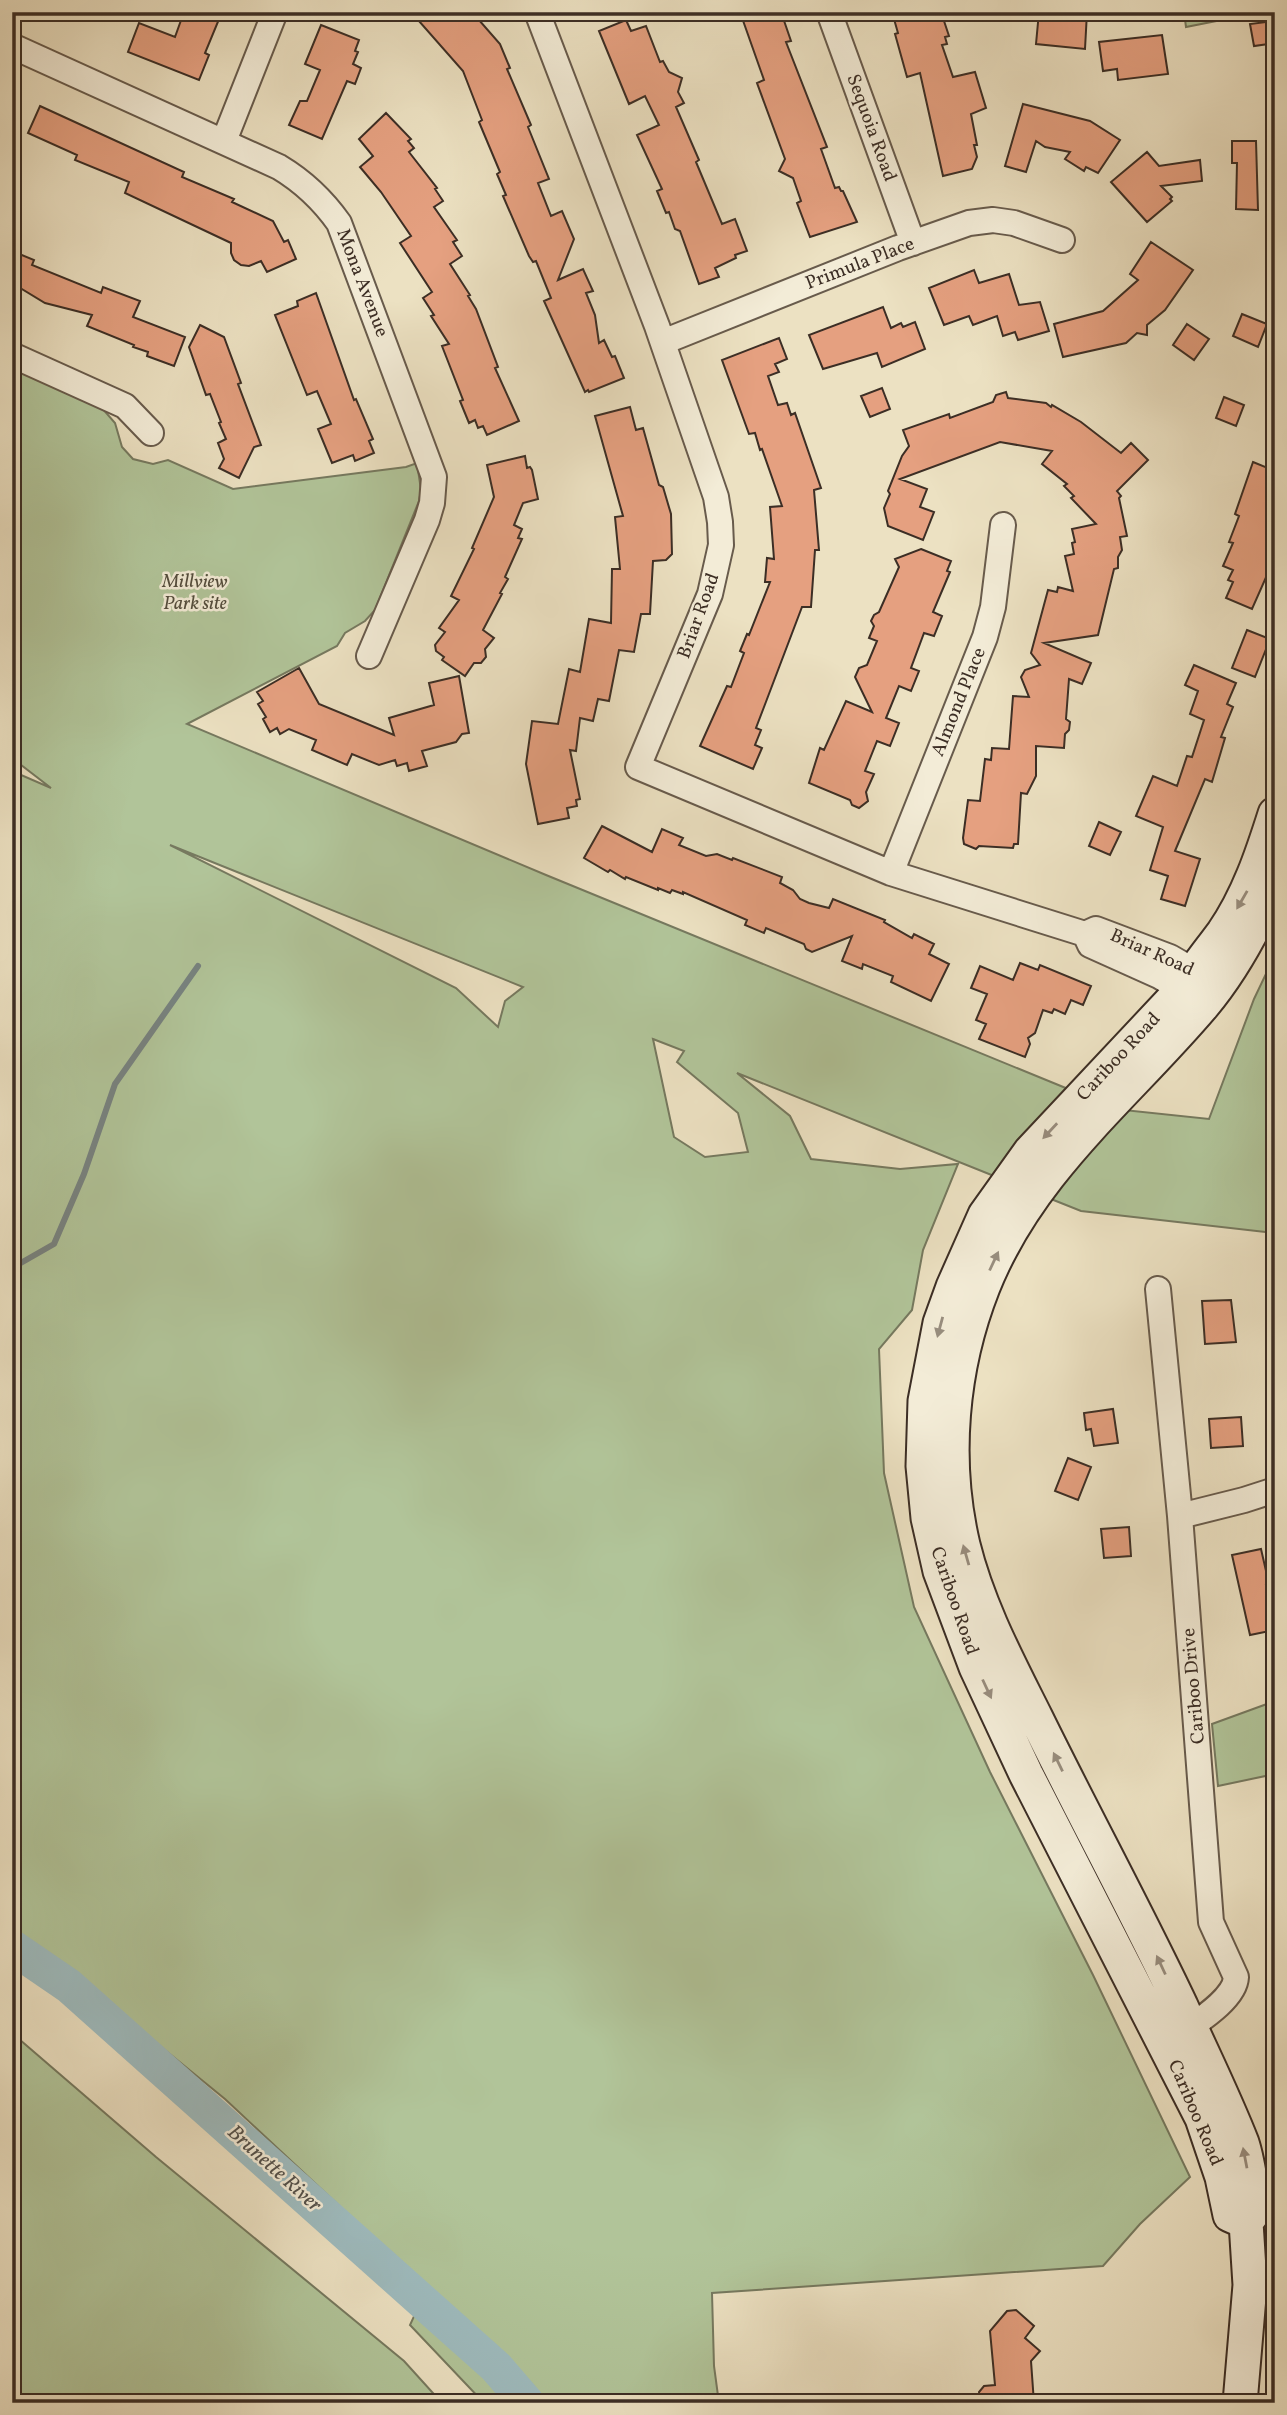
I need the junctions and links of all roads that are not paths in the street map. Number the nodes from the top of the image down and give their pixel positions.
1 (275, 12) edge
2 (537, 12) edge
3 (829, 12) edge
4 (12, 46) edge
5 (224, 141) junction
6 (1062, 240) dead end
7 (913, 243) junction
8 (663, 342) junction
9 (12, 355) edge
10 (151, 433) dead end
11 (1003, 525) dead end
12 (369, 656) dead end
13 (1275, 814) edge
14 (891, 873) junction
15 (1275, 882) edge
16 (1200, 987) junction
17 (1158, 1289) dead end
18 (1275, 1490) edge
19 (1180, 1516) junction
20 (1178, 2036) junction
21 (1240, 2403) edge

1 - 5 street
2 - 8 street, Briar Road
3 - 7 street, Sequoia Road
4 - 5 street, Mona Avenue
5 - 12 street, Mona Avenue
6 - 7 street, Primula Place
7 - 8 street, Primula Place
8 - 14 street, Briar Road
9 - 10 street
11 - 14 street, Almond Place
13 -> 16 street, Cariboo Road
14 - 16 street, Briar Road
15 - 16 street, Cariboo Road
16 - 20 street, Cariboo Road
17 - 19 street, Cariboo Drive
18 - 19 street
19 - 20 street, Cariboo Drive
20 - 21 street, Cariboo Road

